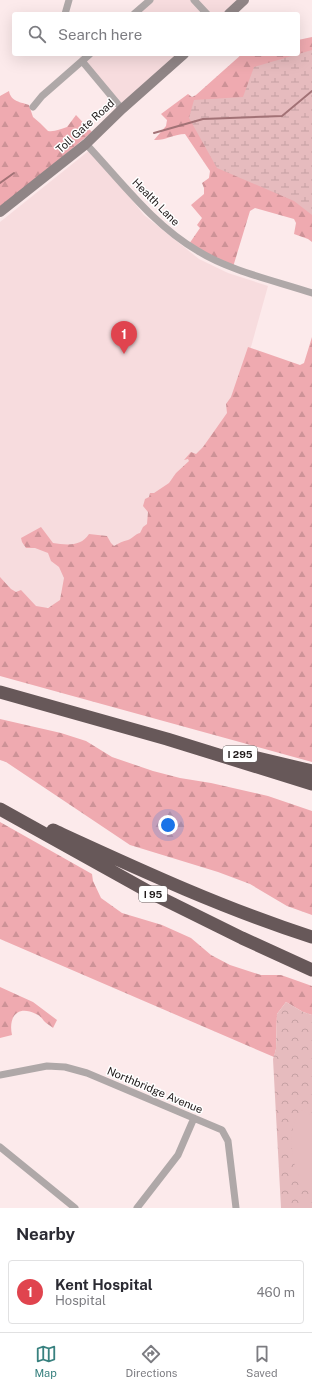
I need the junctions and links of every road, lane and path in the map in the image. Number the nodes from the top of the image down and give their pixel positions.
1 (69, 0) edge
2 (150, 0) edge
3 (194, 0) edge
4 (244, 0) edge
5 (66, 12) edge
6 (136, 12) edge
7 (205, 12) edge
8 (231, 12) edge
9 (88, 56) edge
10 (182, 56) edge
11 (82, 61) junction
12 (33, 107) dead end
13 (122, 109) junction
14 (86, 144) junction
15 (0, 212) edge
16 (312, 293) edge
17 (0, 692) edge
18 (167, 739) junction
19 (312, 771) edge
20 (312, 784) edge
21 (0, 807) edge
22 (312, 937) edge
23 (312, 970) edge
24 (0, 1074) edge
25 (194, 1118) junction
26 (0, 1147) edge
27 (75, 1208) edge
28 (137, 1208) edge
29 (236, 1208) edge

1 - 5 street
2 - 6 street
3 - 7 street
4 - 8 main road
9 - 11 street
10 - 13 main road, Toll Gate Road
11 - 12 street
11 - 13 street
13 - 14 main road, Toll Gate Road
14 - 15 main road, Toll Gate Road
14 - 16 street, Health Lane
17 - 18 highway
18 - 19 highway, I 295
18 - 20 highway
21 - 22 highway
21 - 23 highway, I 95
24 - 25 street, Northbridge Avenue
25 - 28 street
25 - 29 street, Northbridge Avenue
26 - 27 street

